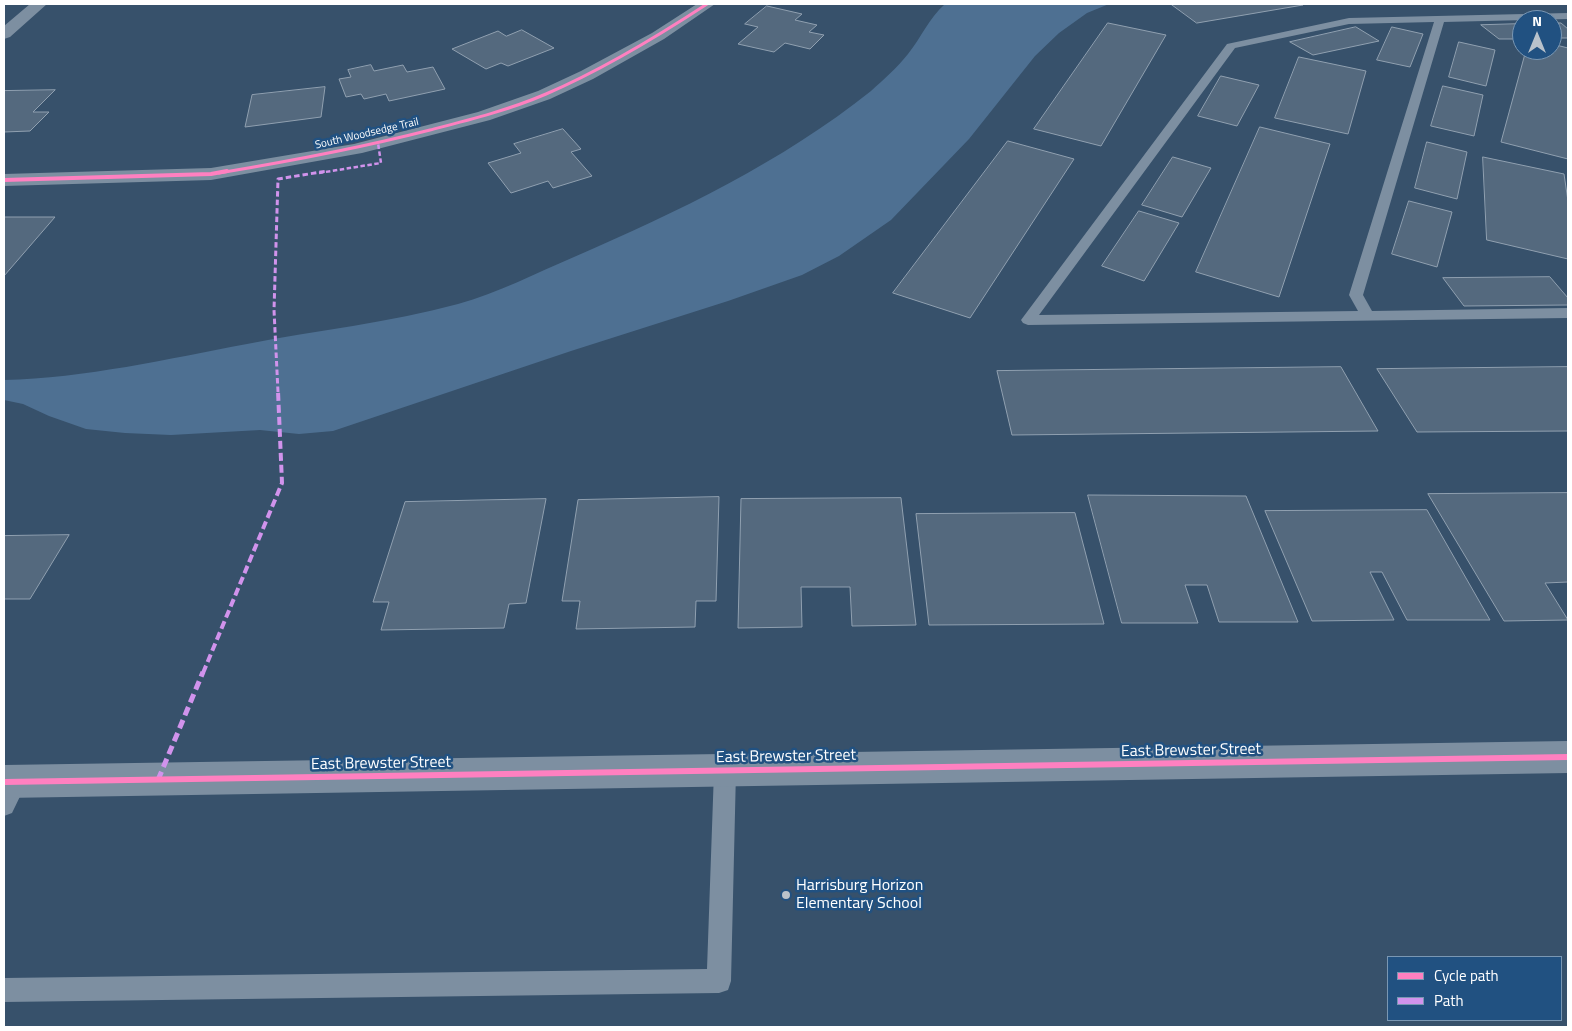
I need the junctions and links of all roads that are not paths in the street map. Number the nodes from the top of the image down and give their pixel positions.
1 (39, 4) edge
2 (707, 4) edge
3 (1568, 16) edge
4 (1440, 19) junction
5 (4, 34) edge
6 (4, 180) edge
7 (1568, 314) edge
8 (1368, 316) junction
9 (1568, 757) edge
10 (725, 771) junction
11 (8, 790) edge
12 (4, 990) edge

1 - 5 street
2 - 6 street, South Woodsedge Trail
3 - 4 lane
4 - 8 lane
4 - 8 lane
7 - 8 lane
9 - 10 street, East Brewster Street
10 - 11 street, East Brewster Street
10 - 12 lane

